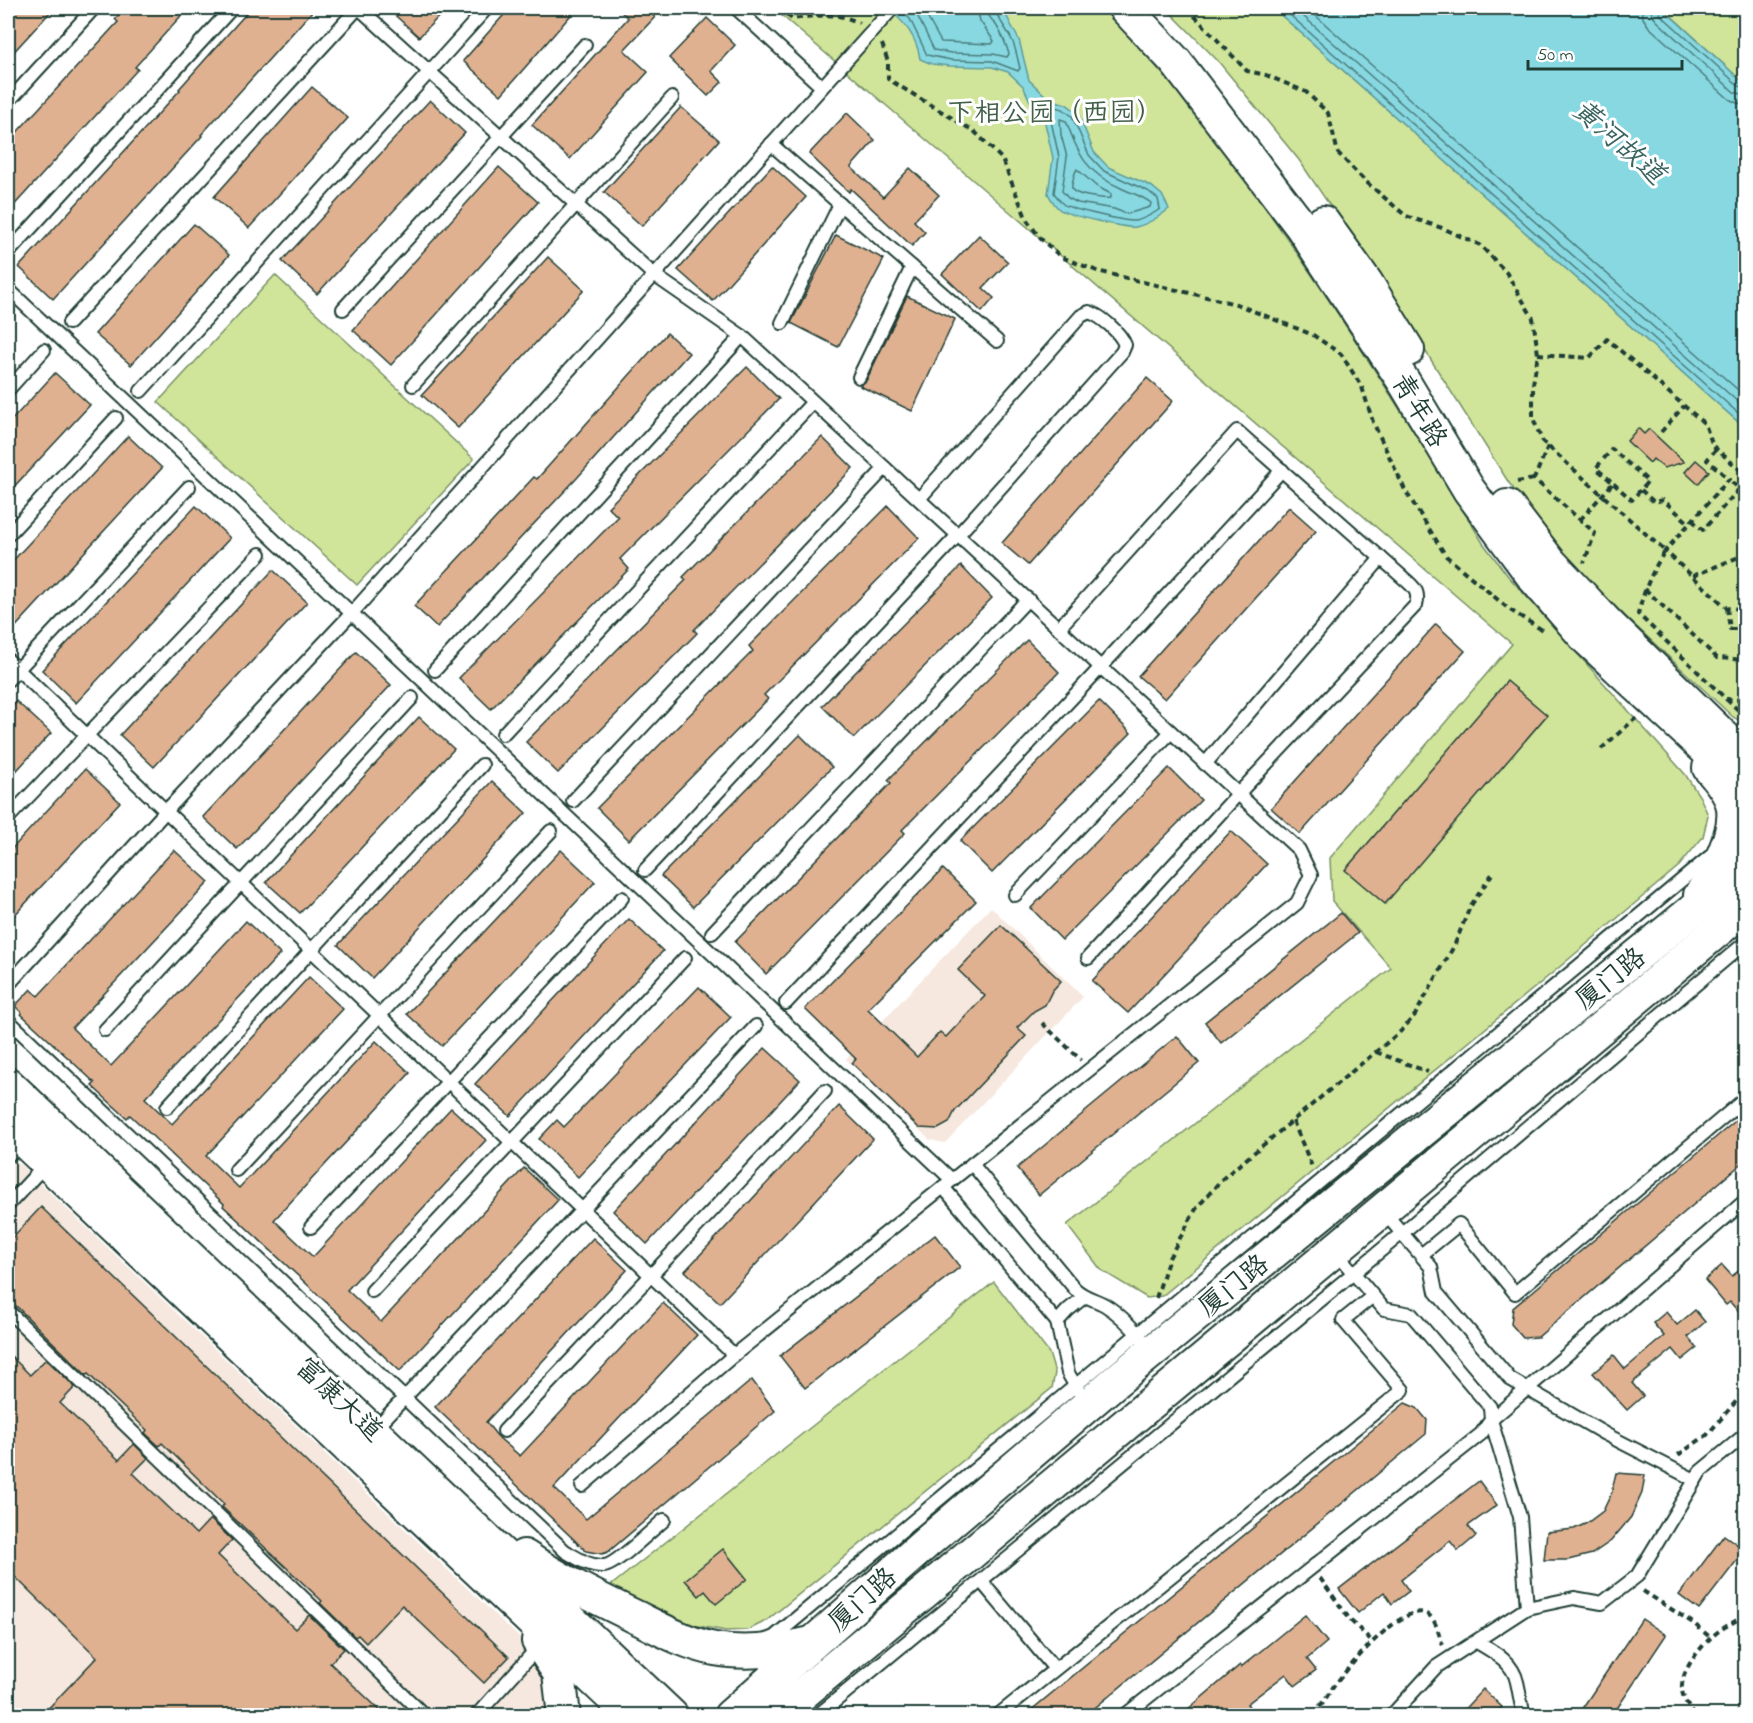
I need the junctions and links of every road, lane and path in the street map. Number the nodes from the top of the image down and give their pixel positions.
1 (94, 8) edge
2 (232, 8) edge
3 (359, 8) edge
4 (488, 8) edge
5 (736, 8) edge
6 (779, 8) edge
7 (893, 8) edge
8 (1125, 8) edge
9 (1148, 8) edge
10 (1187, 8) edge
11 (872, 32) junction
12 (585, 45) dead end
13 (430, 72) junction
14 (822, 87) junction
15 (672, 98) dead end
16 (8, 102) edge
17 (501, 136) junction
18 (771, 144) junction
19 (576, 204) junction
20 (840, 204) junction
21 (8, 253) edge
22 (912, 267) junction
23 (654, 275) junction
24 (8, 288) edge
25 (343, 309) dead end
26 (69, 323) dead end
27 (782, 323) dead end
28 (742, 336) junction
29 (997, 341) dead end
30 (44, 350) dead end
31 (1538, 354) junction
32 (859, 377) dead end
33 (413, 385) dead end
34 (8, 390) edge
35 (141, 391) dead end
36 (813, 402) junction
37 (1684, 406) junction
38 (116, 418) dead end
39 (1661, 432) dead end
40 (1548, 446) junction
41 (1716, 449) junction
42 (885, 468) junction
43 (1282, 470) junction
44 (1746, 475) edge
45 (1729, 479) junction
46 (1613, 483) junction
47 (189, 487) dead end
48 (1641, 490) junction
49 (1602, 495) junction
50 (919, 499) junction
51 (1580, 520) junction
52 (1690, 521) junction
53 (8, 534) edge
54 (958, 535) junction
55 (1665, 551) junction
56 (260, 554) dead end
57 (1746, 554) edge
58 (1381, 558) junction
59 (1693, 576) junction
60 (1575, 589) junction
61 (1644, 589) junction
62 (1028, 599) junction
63 (1727, 608) junction
64 (1746, 609) edge
65 (352, 613) junction
66 (1059, 628) junction
67 (1746, 629) edge
68 (1550, 635) dead end
69 (8, 660) edge
70 (1746, 660) edge
71 (1633, 666) junction
72 (1101, 667) junction
73 (18, 669) junction
74 (435, 670) dead end
75 (8, 680) edge
76 (412, 698) dead end
77 (1726, 699) junction
78 (1746, 700) edge
79 (1640, 715) dead end
80 (1746, 717) edge
81 (1171, 732) junction
82 (1746, 733) edge
83 (503, 734) dead end
84 (87, 735) junction
85 (1601, 749) dead end
86 (1746, 758) edge
87 (1205, 764) junction
88 (482, 765) dead end
89 (1746, 787) edge
90 (1238, 794) junction
91 (573, 801) dead end
92 (166, 812) junction
93 (8, 818) edge
94 (551, 831) dead end
95 (1737, 833) edge
96 (1746, 867) edge
97 (645, 870) dead end
98 (1494, 871) dead end
99 (240, 883) junction
100 (1015, 896) dead end
101 (622, 898) dead end
102 (1746, 907) edge
103 (1746, 922) edge
104 (712, 933) dead end
105 (1683, 938) junction
106 (1746, 942) edge
107 (310, 950) junction
108 (685, 958) dead end
109 (1088, 958) dead end
110 (8, 985) edge
111 (786, 1003) dead end
112 (379, 1016) junction
113 (8, 1020) edge
114 (1042, 1023) dead end
115 (756, 1026) dead end
116 (105, 1030) dead end
117 (1376, 1052) junction
118 (1090, 1069) junction
119 (1444, 1078) junction
120 (448, 1082) junction
121 (8, 1084) edge
122 (825, 1091) dead end
123 (1746, 1098) edge
124 (167, 1107) dead end
125 (1293, 1121) junction
126 (25, 1134) edge
127 (512, 1143) junction
128 (47, 1163) junction
129 (972, 1164) junction
130 (236, 1170) dead end
131 (948, 1183) junction
132 (1319, 1183) junction
133 (1746, 1200) edge
134 (8, 1205) edge
135 (1382, 1209) junction
136 (582, 1210) junction
137 (311, 1227) dead end
138 (1402, 1233) junction
139 (1333, 1250) junction
140 (1421, 1255) junction
141 (1353, 1273) junction
142 (651, 1276) junction
143 (372, 1291) dead end
144 (1373, 1296) junction
145 (1084, 1297) junction
146 (8, 1311) edge
147 (1056, 1322) junction
148 (1145, 1338) junction
149 (734, 1355) junction
150 (1526, 1389) junction
151 (1746, 1390) edge
152 (404, 1398) junction
153 (1095, 1412) junction
154 (1491, 1420) junction
155 (373, 1431) junction
156 (504, 1431) dead end
157 (1746, 1434) edge
158 (1666, 1466) junction
159 (1695, 1480) junction
160 (582, 1486) dead end
161 (664, 1520) dead end
162 (458, 1531) junction
163 (1312, 1567) junction
164 (1637, 1576) junction
165 (981, 1581) junction
166 (1527, 1608) junction
167 (1746, 1614) edge
168 (1711, 1638) junction
169 (1373, 1642) junction
170 (1478, 1642) junction
171 (812, 1643) junction
172 (541, 1644) junction
173 (738, 1652) junction
174 (1746, 1652) edge
175 (1451, 1658) junction
176 (1054, 1669) junction
177 (826, 1673) junction
178 (1743, 1711) edge
179 (425, 1716) edge
180 (476, 1716) edge
181 (564, 1716) edge
182 (632, 1716) edge
183 (672, 1716) edge
184 (730, 1716) edge
185 (776, 1716) edge
186 (798, 1716) edge
187 (817, 1716) edge
188 (997, 1716) edge
189 (1124, 1716) edge
190 (1300, 1716) edge
191 (1391, 1716) edge
192 (1525, 1716) edge
193 (1694, 1716) edge

1 - 16 lane
2 - 21 lane
3 - 13 lane
3 - 26 lane
4 - 13 lane
5 - 14 lane
6 - 11 path
7 - 11 lane
8 - 71 street, 青年路
9 - 60 street, 青年路
10 - 31 path
11 - 14 lane
11 - 68 path
12 - 17 lane
13 - 17 lane
13 - 35 lane
14 - 18 lane
15 - 19 lane
17 - 19 lane
17 - 25 lane
18 - 20 lane
18 - 23 lane
19 - 23 lane
19 - 33 lane
20 - 22 lane
20 - 27 lane
22 - 29 lane
22 - 32 lane
23 - 28 lane
23 - 65 lane
24 - 65 lane
28 - 36 lane
28 - 74 lane
30 - 34 lane
31 - 37 path
31 - 40 path
36 - 42 lane
36 - 83 lane
37 - 39 path
37 - 41 path
38 - 53 lane
40 - 49 path
40 - 51 path
41 - 44 path
41 - 45 path
42 - 50 lane
42 - 91 lane
43 - 58 lane
43 - 66 lane
43 - 72 lane
45 - 52 path
45 - 52 path
46 - 48 path
46 - 48 path
46 - 49 path
47 - 73 lane
48 - 52 path
49 - 51 path
49 - 55 path
50 - 54 lane
50 - 54 lane
51 - 60 path
52 - 55 path
54 - 62 lane
54 - 97 lane
55 - 59 path
55 - 61 path
56 - 84 lane
57 - 59 path
58 - 87 lane
58 - 90 lane
59 - 63 path
60 - 71 street, 青年路
61 - 70 path
61 - 77 path
62 - 66 lane
62 - 104 lane
63 - 64 path
63 - 67 path
65 - 92 lane
65 - 131 lane
66 - 72 lane
69 - 73 lane
71 - 82 street
71 - 86 street, 青年路
71 - 89 street, 青年路
71 - 95 street
72 - 81 lane
72 - 111 lane
73 - 75 lane
73 - 84 lane
76 - 99 lane
77 - 78 path
77 - 80 path
79 - 85 path
81 - 87 lane
81 - 100 lane
84 - 92 lane
84 - 93 lane
87 - 90 lane
88 - 107 lane
90 - 109 lane
90 - 118 lane
92 - 99 lane
92 - 110 lane
94 - 112 lane
95 - 105 street
95 - 119 lane
96 - 105 street, 厦门路
98 - 117 path
99 - 107 lane
99 - 116 lane
101 - 120 lane
102 - 105 street, 厦门路
103 - 105 street
105 - 135 street, 厦门路
105 - 148 street, 厦门路
106 - 138 lane
107 - 112 lane
107 - 124 lane
108 - 127 lane
112 - 120 lane
112 - 130 lane
113 - 152 lane
114 - 118 path
115 - 136 lane
117 - 119 path
117 - 125 path
118 - 129 lane
119 - 132 lane
120 - 127 lane
120 - 137 lane
121 - 126 street, 富康大道
122 - 142 lane
123 - 140 lane
125 - 132 path
125 - 148 path
126 - 128 street, 富康大道
126 - 155 street, 富康大道
127 - 136 lane
127 - 143 lane
128 - 134 lane
128 - 162 street, 富康大道
129 - 131 lane
129 - 145 lane
131 - 147 lane
131 - 149 lane
132 - 148 lane
133 - 150 lane
135 - 138 lane
135 - 139 street, 厦门路
136 - 142 lane
136 - 152 lane
138 - 140 lane
138 - 141 lane
139 - 141 lane
139 - 153 street, 厦门路
140 - 150 lane
141 - 144 lane
141 - 165 lane
142 - 149 lane
142 - 156 lane
144 - 154 lane
144 - 176 lane
145 - 147 lane
145 - 148 lane
146 - 179 lane
147 - 153 lane
148 - 153 street, 厦门路
149 - 160 lane
150 - 154 lane
150 - 158 lane
151 - 158 path
152 - 155 lane
152 - 161 lane
153 - 171 street, 厦门路
153 - 173 lane
153 - 177 street, 厦门路
154 - 163 lane
154 - 166 lane
155 - 162 street, 富康大道
157 - 159 lane
158 - 159 lane
159 - 164 lane
162 - 172 street
162 - 173 street
162 - 182 street, 富康大道
162 - 183 street, 富康大道
163 - 169 path
163 - 189 lane
164 - 166 lane
164 - 168 path
165 - 176 lane
165 - 187 lane
166 - 170 lane
167 - 168 path
168 - 193 path
169 - 175 path
169 - 190 path
170 - 175 lane
170 - 192 lane
171 - 173 street
171 - 184 street, 厦门路
172 - 180 lane
172 - 181 street
174 - 178 path
175 - 191 lane
176 - 188 lane
177 - 185 street, 厦门路
177 - 186 street

